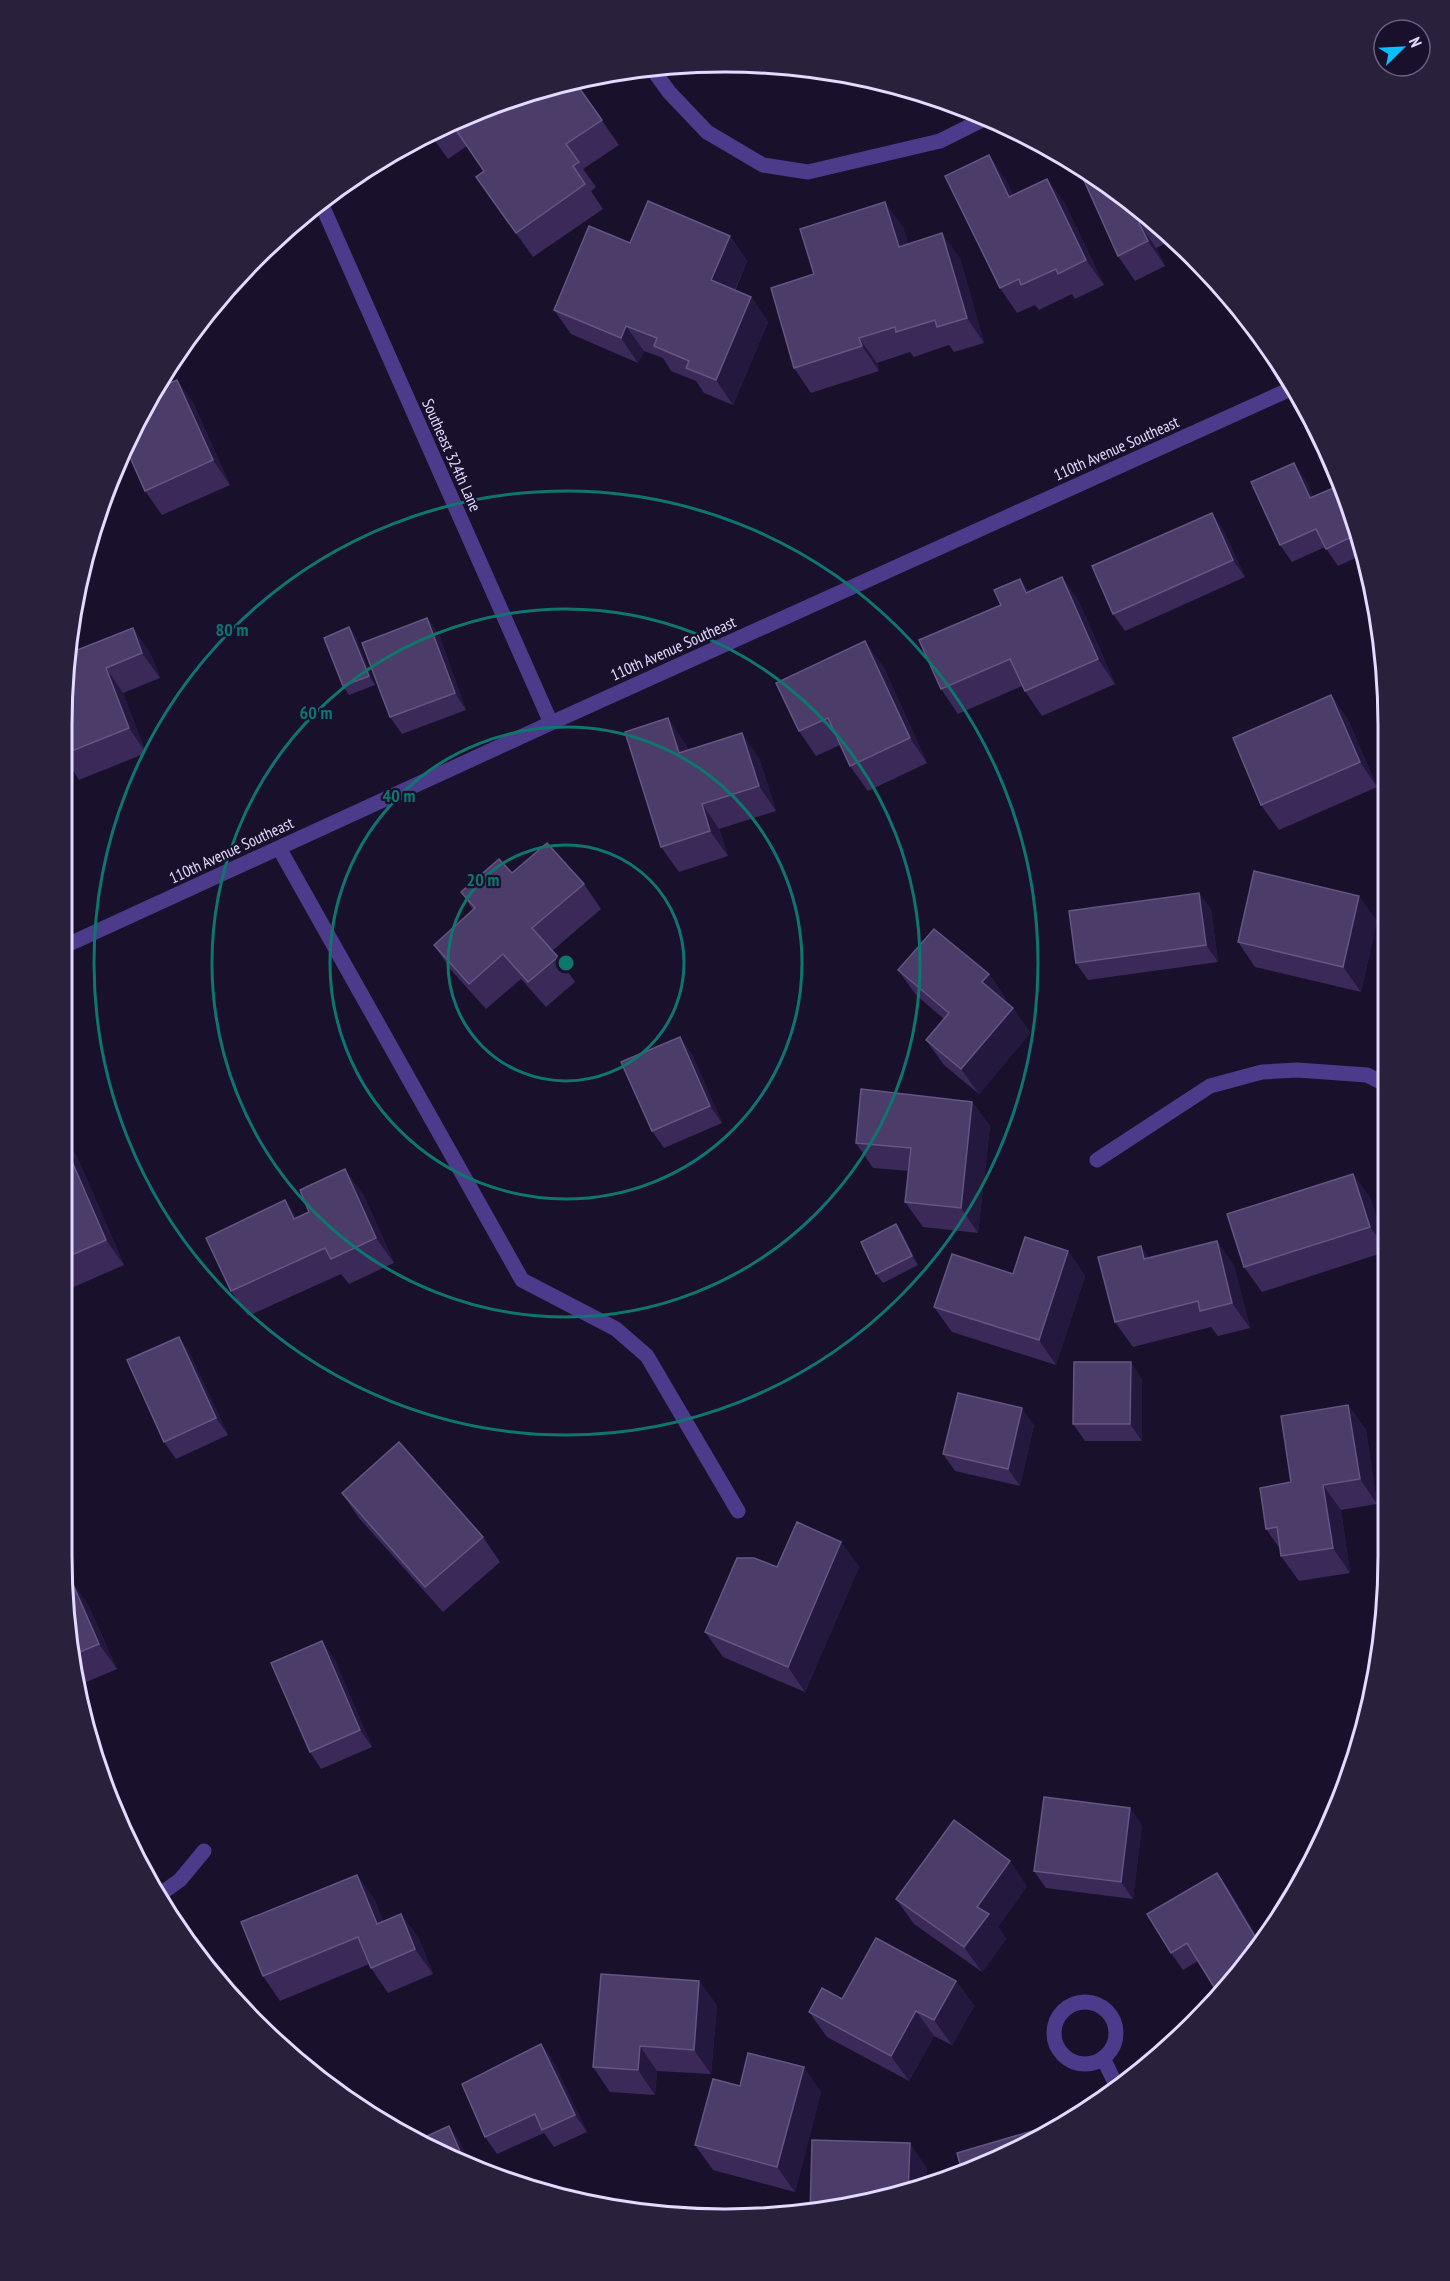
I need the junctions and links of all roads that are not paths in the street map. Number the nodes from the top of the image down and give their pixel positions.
1 (657, 76) edge
2 (977, 123) edge
3 (324, 209) edge
4 (1286, 391) edge
5 (551, 723) junction
6 (279, 848) junction
7 (72, 943) edge
8 (1378, 1081) edge
9 (1097, 1160) dead end
10 (738, 1511) dead end
11 (204, 1851) dead end
12 (165, 1891) edge
13 (1103, 2058) junction
14 (1114, 2081) edge

1 - 2 street
3 - 5 street, Southeast 324th Lane
4 - 5 street, 110th Avenue Southeast
5 - 6 street, 110th Avenue Southeast
6 - 7 street, 110th Avenue Southeast
6 - 10 street
8 - 9 street
11 - 12 street
13 - 13 street
13 - 14 street

